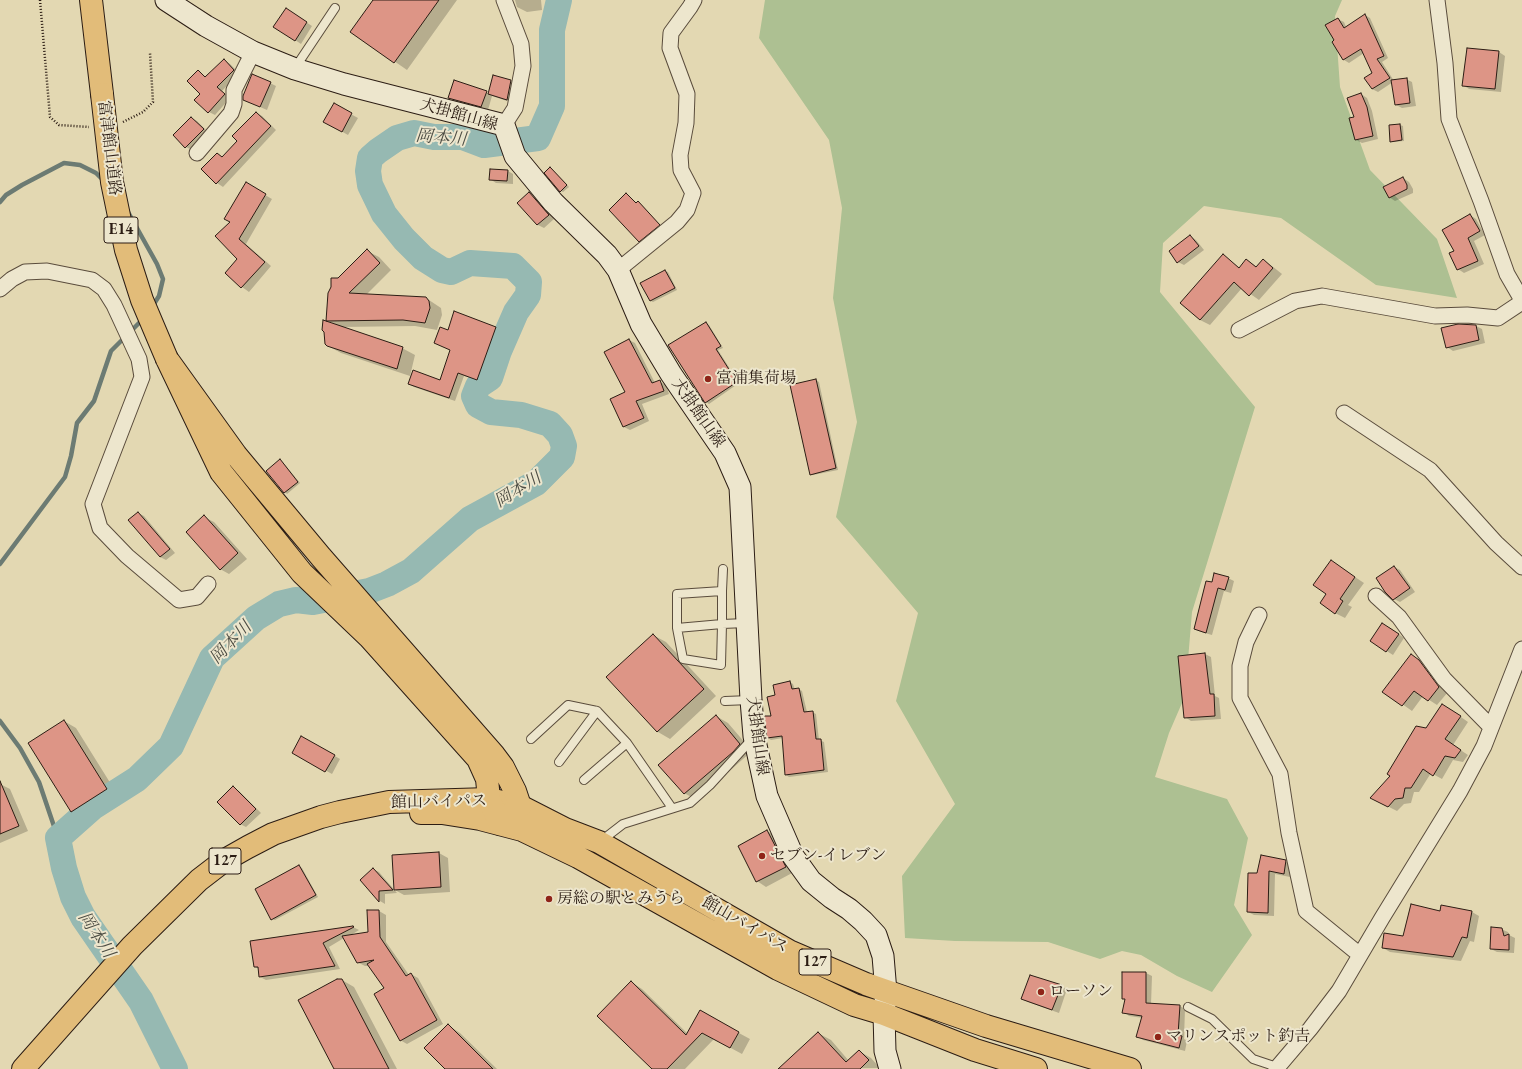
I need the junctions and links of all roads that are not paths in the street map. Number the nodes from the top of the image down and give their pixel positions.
1 (91, 0) edge
2 (166, 0) edge
3 (504, 0) edge
4 (694, 0) edge
5 (1437, 0) edge
6 (335, 8) dead end
7 (253, 52) junction
8 (295, 69) junction
9 (504, 128) junction
10 (197, 153) dead end
11 (618, 270) junction
12 (0, 289) edge
13 (1522, 301) edge
14 (1239, 330) dead end
15 (167, 359) junction
16 (1344, 413) dead end
17 (1522, 567) edge
18 (723, 569) dead end
19 (208, 584) dead end
20 (722, 591) junction
21 (1376, 596) dead end
22 (1259, 615) dead end
23 (748, 623) junction
24 (722, 624) junction
25 (677, 628) junction
26 (376, 632) junction
27 (1521, 654) edge
28 (751, 700) junction
29 (725, 701) dead end
30 (597, 711) junction
31 (1491, 727) junction
32 (754, 736) junction
33 (531, 739) dead end
34 (627, 743) junction
35 (559, 762) dead end
36 (584, 780) dead end
37 (489, 799) junction
38 (520, 806) junction
39 (672, 808) junction
40 (340, 812) junction
41 (500, 824) junction
42 (599, 842) junction
43 (1360, 955) junction
44 (886, 992) junction
45 (1188, 1007) dead end
46 (884, 1014) junction
47 (1277, 1068) edge
48 (23, 1069) edge
49 (890, 1069) edge
50 (1036, 1069) edge
51 (1130, 1069) edge

1 - 15 highway, 富津館山道路 / E14, bridge
2 - 7 main road, 犬掛館山線
3 - 9 street
4 - 11 street
5 - 13 street
6 - 8 lane
7 - 8 main road, 犬掛館山線
7 - 10 street
8 - 9 main road, 犬掛館山線
9 - 11 main road, 犬掛館山線
11 - 23 main road, 犬掛館山線
12 - 19 street
13 - 14 street
15 - 26 highway
15 - 26 highway
16 - 17 street
18 - 20 lane
20 - 24 lane
20 - 25 lane
21 - 31 street
22 - 43 street
23 - 24 lane
23 - 28 main road, 犬掛館山線
24 - 25 lane
24 - 25 lane
26 - 37 highway
26 - 38 highway
27 - 31 street
28 - 29 lane
28 - 32 main road, 犬掛館山線
30 - 33 lane
30 - 34 lane
30 - 35 lane
31 - 43 street
32 - 39 lane
32 - 44 main road, 犬掛館山線
34 - 36 lane
34 - 39 lane
37 - 38 highway, 館山バイパス / 127
37 - 40 highway, 館山バイパス / 127
37 - 41 highway
38 - 41 highway
38 - 42 highway, 館山バイパス / 127
39 - 42 lane
40 - 41 highway, 館山バイパス / 127
40 - 48 highway, 館山バイパス / 127
41 - 46 highway, 館山バイパス / 127
42 - 44 highway, 館山バイパス / 127
43 - 47 street
44 - 46 main road, 犬掛館山線
44 - 51 highway, 館山バイパス / 127
45 - 47 lane
46 - 49 main road, 犬掛館山線
46 - 50 highway, 館山バイパス / 127

